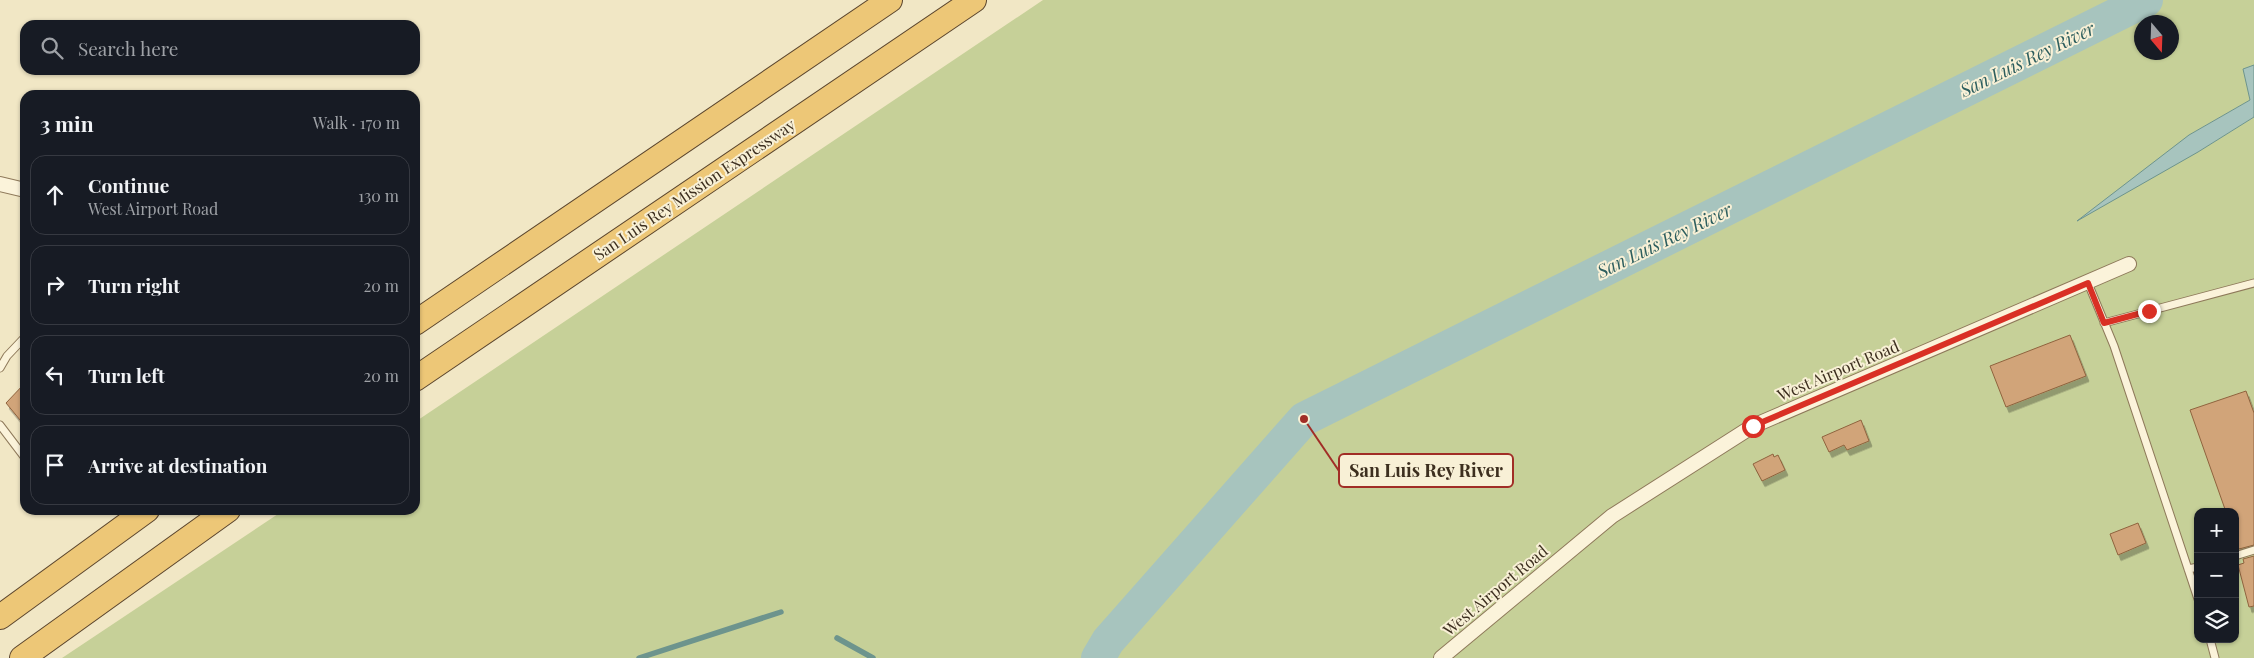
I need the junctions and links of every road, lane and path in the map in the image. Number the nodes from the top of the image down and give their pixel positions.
1 (890, 0) edge
2 (974, 0) edge
3 (0, 184) edge
4 (20, 189) edge
5 (2129, 264) dead end
6 (2088, 283) junction
7 (2254, 283) edge
8 (420, 320) edge
9 (2104, 323) junction
10 (20, 342) edge
11 (0, 368) edge
12 (420, 376) edge
13 (0, 425) edge
14 (20, 451) edge
15 (140, 515) edge
16 (221, 515) edge
17 (2254, 550) edge
18 (2239, 555) edge
19 (2194, 568) edge
20 (2188, 570) junction
21 (2198, 598) edge
22 (0, 617) edge
23 (2211, 643) edge
24 (22, 658) edge
25 (1441, 658) edge
26 (2215, 658) edge

1 - 8 highway
2 - 12 highway, San Luis Rey Mission Expressway
3 - 4 street
5 - 6 street, West Airport Road
6 - 9 lane
6 - 25 street, West Airport Road
7 - 9 lane
9 - 20 lane
10 - 11 lane
13 - 14 lane
15 - 22 highway
16 - 24 highway
17 - 18 lane
19 - 20 lane
20 - 21 lane
23 - 26 lane

